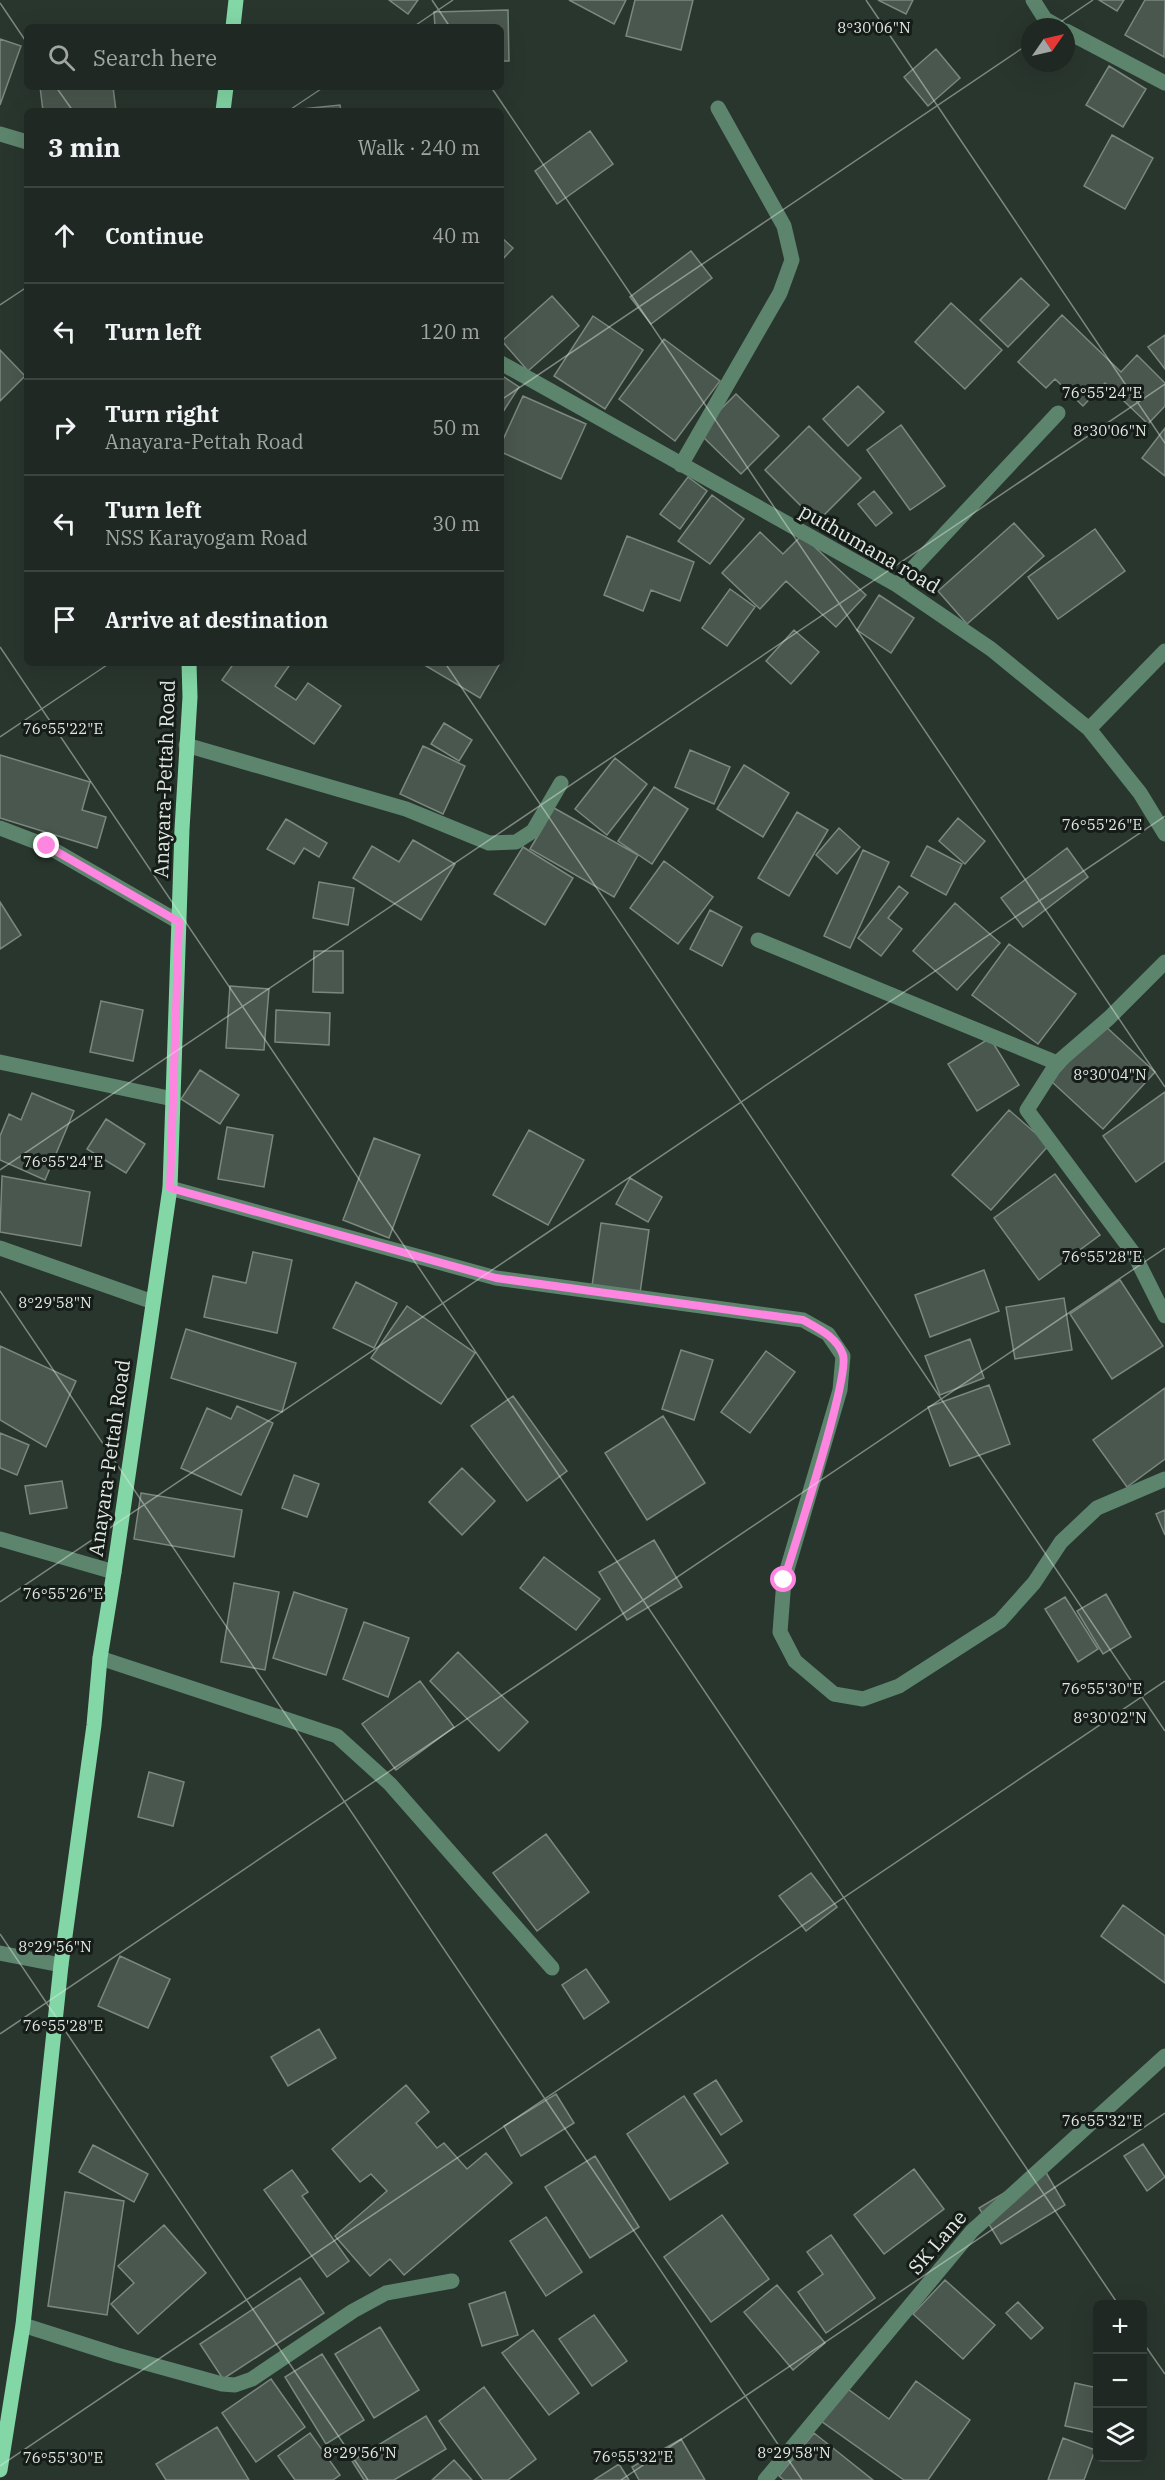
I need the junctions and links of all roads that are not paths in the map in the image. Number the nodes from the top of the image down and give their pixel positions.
1 (236, 0) edge
2 (1033, 0) edge
3 (1044, 18) edge
4 (233, 24) edge
5 (1075, 36) edge
6 (1165, 83) edge
7 (226, 90) edge
8 (223, 108) edge
9 (718, 108) dead end
10 (0, 134) edge
11 (24, 141) edge
12 (504, 365) edge
13 (1058, 413) dead end
14 (681, 465) junction
15 (897, 585) junction
16 (1165, 651) edge
17 (189, 666) edge
18 (1089, 729) junction
19 (186, 745) junction
20 (561, 783) dead end
21 (0, 828) edge
22 (1165, 834) edge
23 (179, 922) junction
24 (758, 940) dead end
25 (1165, 962) edge
26 (0, 1062) edge
27 (1056, 1063) junction
28 (173, 1100) junction
29 (170, 1188) junction
30 (0, 1248) edge
31 (153, 1302) junction
32 (1165, 1316) edge
33 (1165, 1479) edge
34 (0, 1539) edge
35 (114, 1572) junction
36 (100, 1658) junction
37 (0, 1953) edge
38 (61, 1965) junction
39 (552, 1968) dead end
40 (1165, 2056) edge
41 (452, 2281) dead end
42 (23, 2325) junction
43 (0, 2470) edge
44 (765, 2480) edge

1 - 4 main road
2 - 3 street
5 - 6 street
7 - 8 main road
9 - 14 street
10 - 11 street
12 - 14 street, puthumana road
13 - 15 street
14 - 15 street, puthumana road
15 - 18 street, puthumana road
16 - 18 street
17 - 19 main road, Anayara-Pettah Road
18 - 22 street, puthumana road
19 - 20 street
19 - 23 main road, Anayara-Pettah Road
21 - 23 street
23 - 28 main road, Anayara-Pettah Road
24 - 27 street
25 - 27 street
26 - 28 street
27 - 32 street
28 - 29 main road, Anayara-Pettah Road
29 - 31 main road, Anayara-Pettah Road
29 - 33 street
30 - 31 street
31 - 35 main road, Anayara-Pettah Road
34 - 35 street
35 - 36 main road, Anayara-Pettah Road
36 - 38 main road, Anayara-Pettah Road
36 - 39 street
37 - 38 street
38 - 42 main road, Anayara-Pettah Road
40 - 44 street, SK Lane
41 - 42 street
42 - 43 main road, Anayara-Pettah Road

